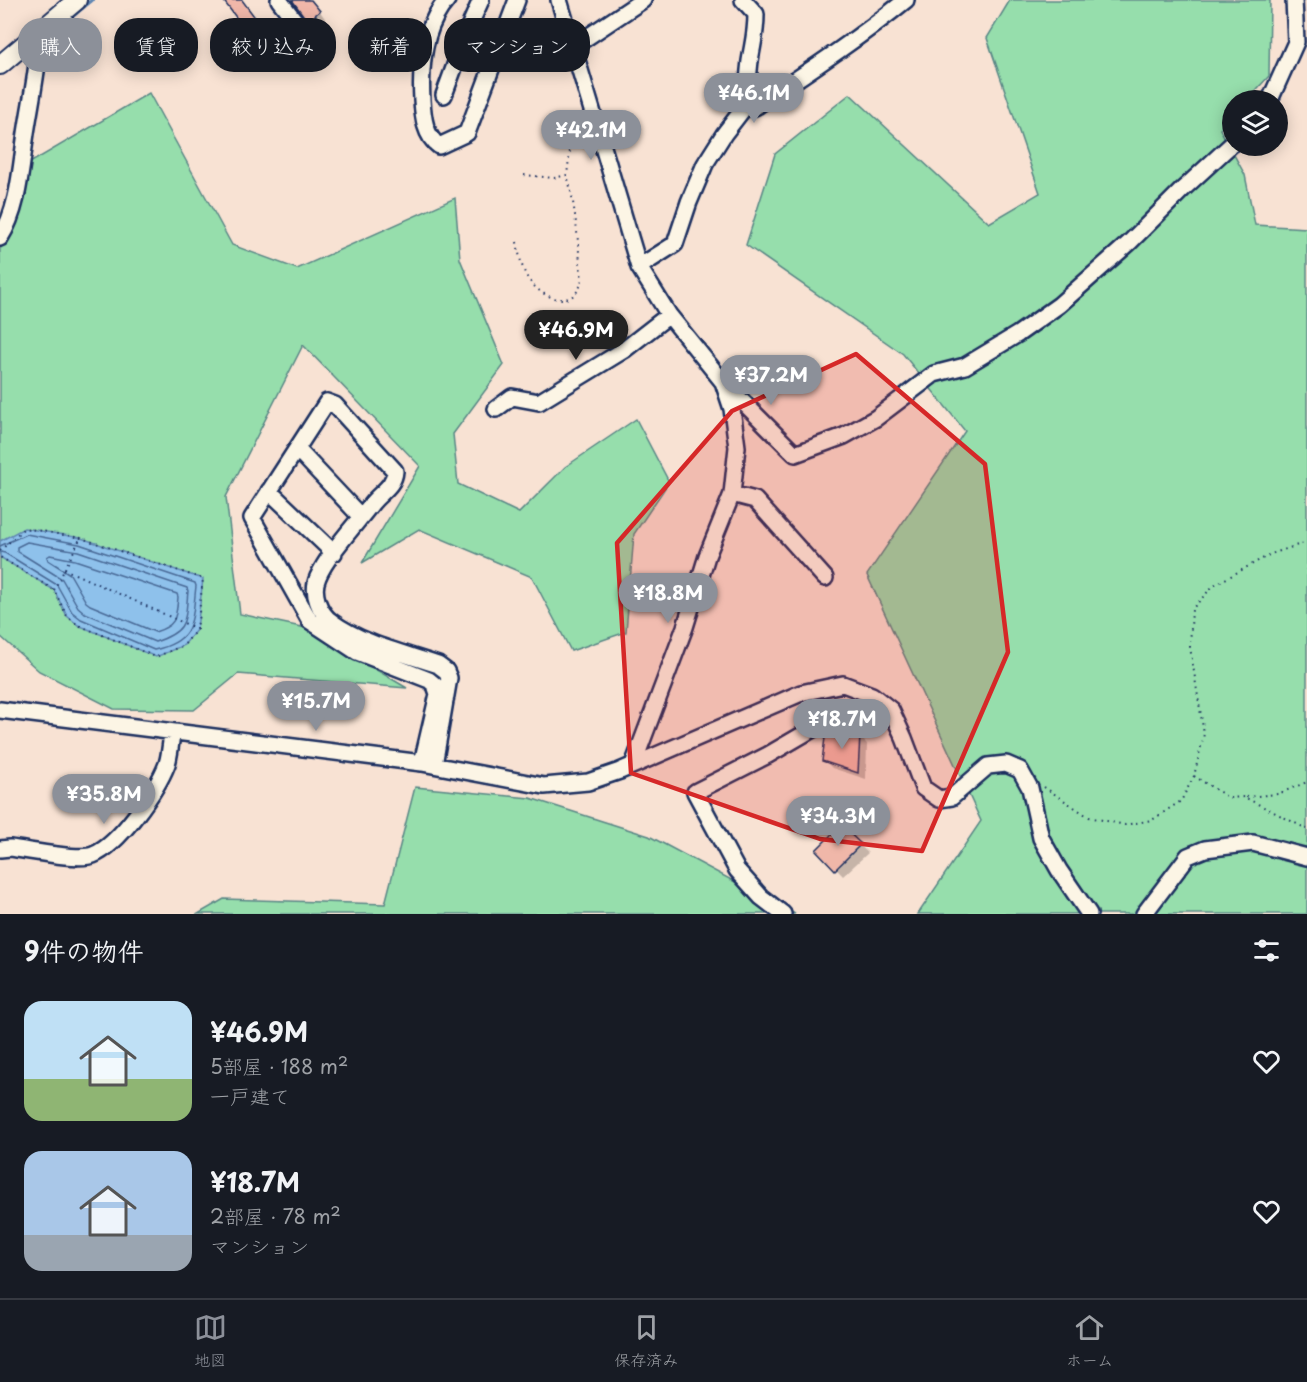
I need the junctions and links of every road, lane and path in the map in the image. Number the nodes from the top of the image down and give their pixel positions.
1 (77, 0) edge
2 (279, 0) edge
3 (447, 0) edge
4 (481, 0) edge
5 (517, 0) edge
6 (559, 0) edge
7 (643, 0) edge
8 (743, 0) edge
9 (906, 0) edge
10 (1294, 0) edge
11 (55, 18) edge
12 (293, 18) edge
13 (565, 18) edge
14 (590, 35) edge
15 (1301, 44) edge
16 (18, 49) edge
17 (0, 65) edge
18 (36, 72) edge
19 (582, 72) edge
20 (1276, 90) edge
21 (444, 95) dead end
22 (744, 108) junction
23 (593, 111) junction
24 (1222, 153) edge
25 (524, 175) dead end
26 (567, 175) junction
27 (0, 238) edge
28 (517, 242) dead end
29 (639, 267) junction
30 (669, 315) junction
31 (723, 382) junction
32 (496, 409) dead end
33 (297, 449) junction
34 (269, 491) junction
35 (732, 494) junction
36 (362, 517) junction
37 (81, 538) junction
38 (1307, 542) edge
39 (0, 551) edge
40 (334, 553) junction
41 (0, 557) edge
42 (64, 569) junction
43 (825, 578) dead end
44 (54, 590) junction
45 (198, 629) junction
46 (0, 710) edge
47 (891, 710) junction
48 (172, 732) junction
49 (428, 764) junction
50 (633, 765) junction
51 (1194, 776) junction
52 (1307, 782) edge
53 (1043, 787) dead end
54 (1244, 797) junction
55 (1307, 829) edge
56 (0, 849) edge
57 (1307, 857) edge
58 (783, 914) edge
59 (1089, 914) edge
60 (1144, 914) edge

1 - 11 main road
2 - 12 street
3 - 5 street
4 - 21 street
6 - 13 street
7 - 14 street
8 - 22 street
9 - 22 street
10 - 15 street
15 - 20 street
16 - 17 main road
18 - 27 street
19 - 23 street
22 - 29 street
23 - 26 path
23 - 29 street
24 - 31 street
25 - 26 path
26 - 28 path
29 - 30 street
30 - 31 street
30 - 32 street
31 - 35 street
33 - 34 street
33 - 36 street
33 - 36 street
34 - 40 street
34 - 49 street
35 - 43 street
35 - 50 street
36 - 40 street
37 - 39 path
37 - 42 path
37 - 45 path
38 - 51 path
40 - 49 street
41 - 44 path
42 - 44 path
42 - 45 path
44 - 45 path
46 - 48 street
47 - 50 street
47 - 58 street
47 - 59 street
48 - 49 street
48 - 56 street
49 - 50 street
51 - 53 path
51 - 54 path
52 - 54 path
54 - 55 path
57 - 60 street

